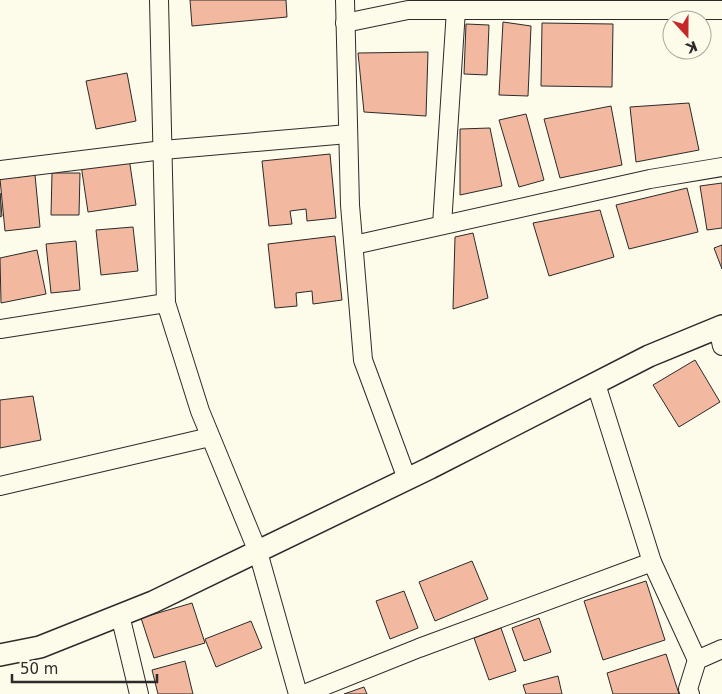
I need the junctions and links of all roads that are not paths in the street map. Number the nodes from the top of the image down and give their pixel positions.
1 (159, 0) edge
2 (345, 0) edge
3 (456, 10) junction
4 (722, 10) edge
5 (345, 23) junction
6 (348, 134) junction
7 (162, 150) junction
8 (722, 167) edge
9 (0, 170) edge
10 (442, 225) junction
11 (354, 245) junction
12 (166, 303) junction
13 (0, 329) edge
14 (721, 333) edge
15 (596, 384) junction
16 (210, 437) junction
17 (407, 479) junction
18 (0, 486) edge
19 (258, 552) junction
20 (652, 562) junction
21 (120, 615) junction
22 (722, 649) edge
23 (0, 655) edge
24 (697, 660) junction
25 (139, 694) edge
26 (298, 694) edge
27 (304, 694) edge
28 (690, 694) edge

1 - 7 street
2 - 5 street
3 - 4 street
3 - 5 street
3 - 10 street
5 - 6 street
6 - 7 street
6 - 11 street
7 - 9 street
7 - 12 street
8 - 10 street
10 - 11 street
11 - 17 street
12 - 13 street
12 - 16 street
14 - 15 street
15 - 17 street
15 - 20 street
16 - 18 street
16 - 19 street
17 - 19 street
19 - 21 street
19 - 26 street
20 - 24 street
20 - 27 street
21 - 23 street
21 - 25 street
22 - 24 street
24 - 28 street

